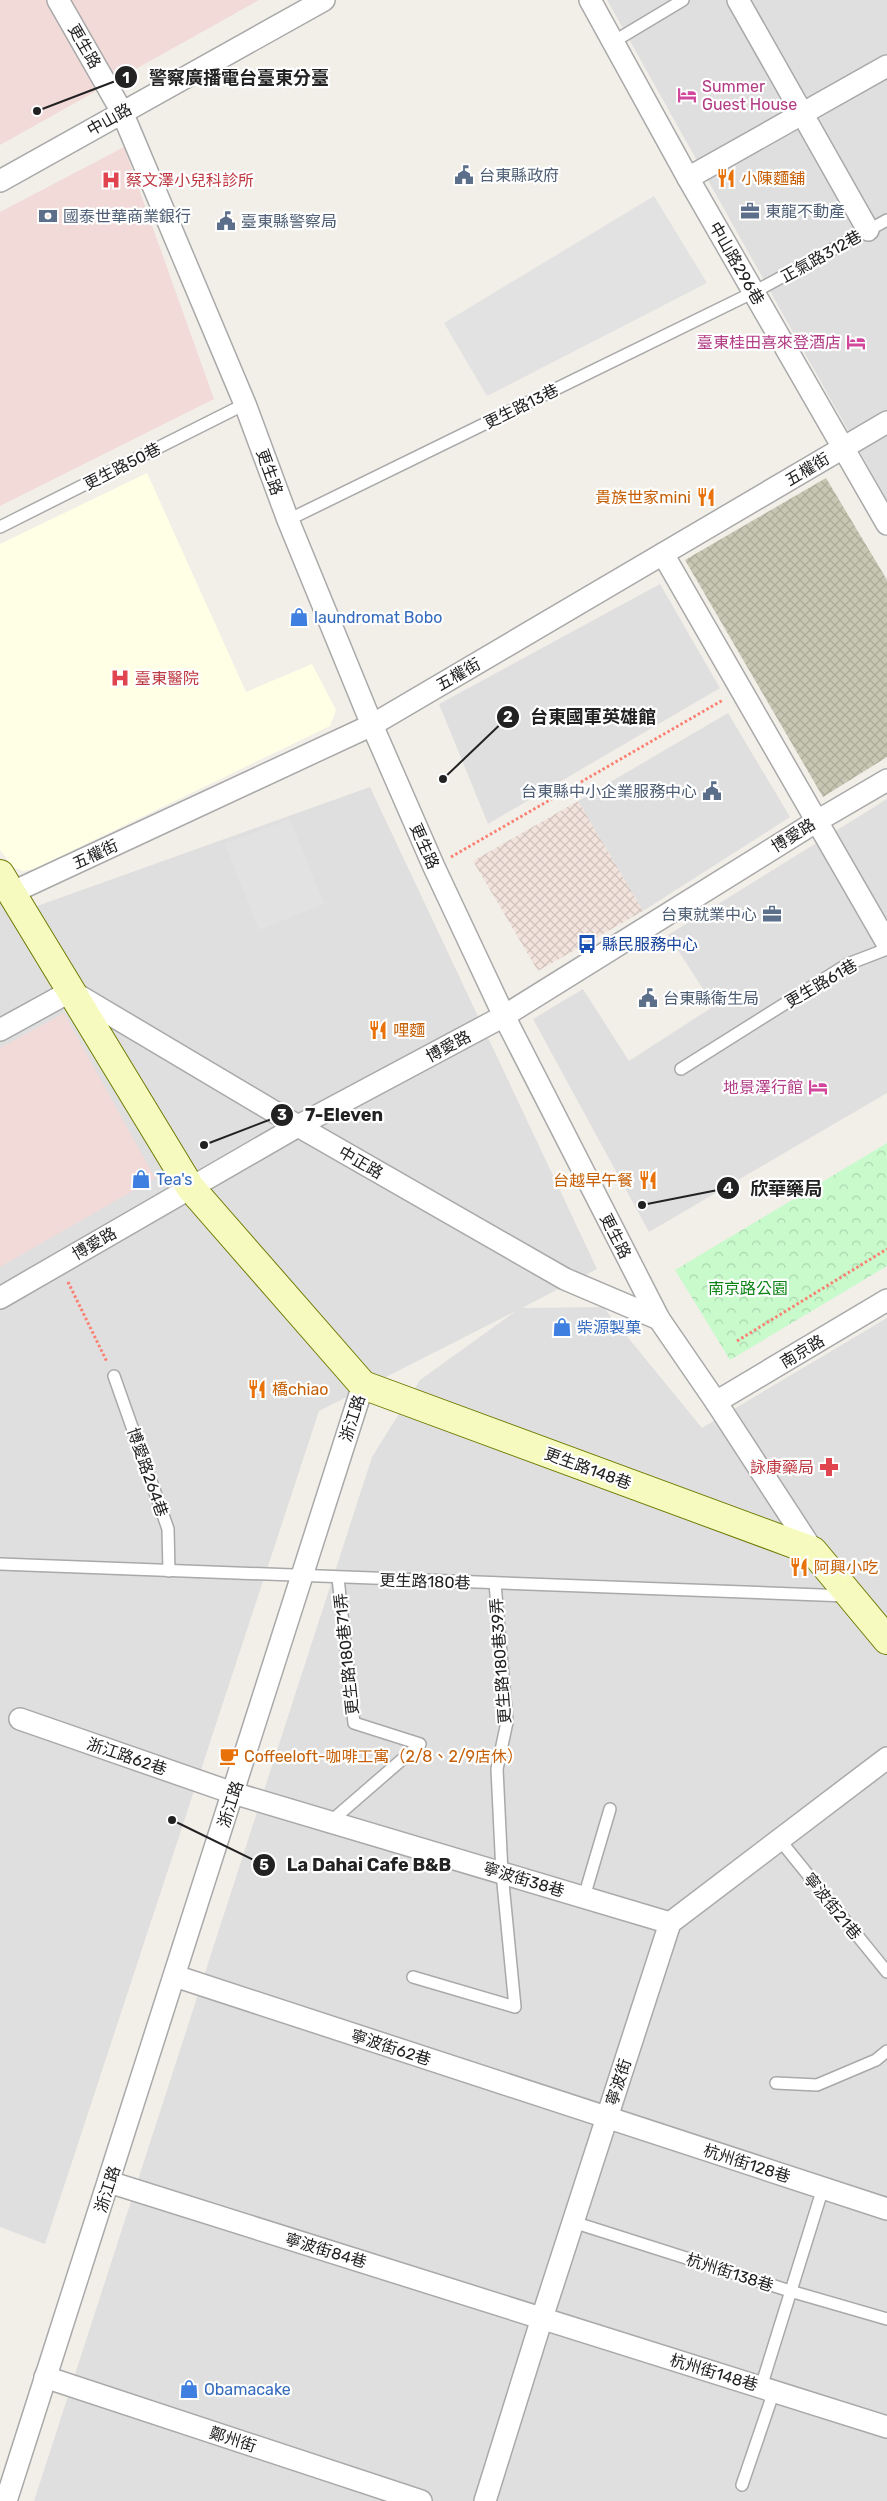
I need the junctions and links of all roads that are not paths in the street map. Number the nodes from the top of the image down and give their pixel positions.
1 (58, 0) edge
2 (324, 0) edge
3 (590, 0) edge
4 (683, 0) edge
5 (738, 0) edge
6 (613, 42) junction
7 (887, 66) edge
8 (122, 112) junction
9 (802, 114) junction
10 (688, 178) junction
11 (0, 181) edge
12 (887, 220) edge
13 (868, 230) junction
14 (754, 292) junction
15 (245, 404) junction
16 (887, 422) edge
17 (843, 448) junction
18 (288, 520) junction
19 (887, 524) edge
20 (0, 527) edge
21 (663, 554) junction
22 (372, 724) junction
23 (887, 780) edge
24 (817, 821) junction
25 (6, 883) edge
26 (887, 943) edge
27 (887, 949) edge
28 (71, 991) junction
29 (504, 1016) junction
30 (0, 1030) edge
31 (681, 1069) dead end
32 (298, 1126) junction
33 (190, 1187) junction
34 (0, 1298) edge
35 (887, 1300) edge
36 (659, 1319) junction
37 (114, 1376) road end
38 (363, 1385) junction
39 (716, 1402) junction
40 (814, 1550) junction
41 (0, 1564) edge
42 (169, 1571) junction
43 (302, 1576) junction
44 (338, 1578) junction
45 (495, 1583) junction
46 (851, 1596) junction
47 (887, 1640) edge
48 (20, 1719) dead end
49 (887, 1758) edge
50 (233, 1793) junction
51 (610, 1809) dead end
52 (330, 1822) junction
53 (779, 1839) junction
54 (502, 1873) junction
55 (584, 1897) junction
56 (670, 1923) junction
57 (887, 1972) edge
58 (175, 1976) junction
59 (413, 1977) dead end
60 (887, 2051) edge
61 (776, 2083) dead end
62 (607, 2118) junction
63 (109, 2182) junction
64 (823, 2188) junction
65 (887, 2209) edge
66 (573, 2222) junction
67 (790, 2291) junction
68 (542, 2318) junction
69 (887, 2320) edge
70 (45, 2377) junction
71 (767, 2389) junction
72 (887, 2426) edge
73 (742, 2486) dead end
74 (6, 2501) edge
75 (421, 2501) edge
76 (485, 2501) edge

1 - 8 street, 更生路
2 - 8 street, 中山路
3 - 6 street, 中山路296巷
4 - 6 lane
5 - 9 street
6 - 10 street, 中山路296巷
7 - 9 street
8 - 11 street, 中山路
8 - 15 street, 更生路
9 - 10 street
9 - 13 street
10 - 14 street, 中山路296巷
12 - 13 lane, 正氣路312巷
13 - 14 lane, 正氣路312巷
14 - 17 street, 中山路296巷
14 - 18 lane, 更生路13巷
15 - 18 street, 更生路
15 - 20 lane, 更生路50巷
16 - 17 street, 五權街
17 - 19 street, 中山路296巷
17 - 21 street, 五權街
18 - 22 street, 更生路
21 - 22 street, 五權街
21 - 24 street
22 - 25 street, 五權街
22 - 29 street, 更生路
23 - 24 street, 博愛路
24 - 26 street
24 - 29 street, 博愛路
25 - 28 street, 中正路
27 - 31 lane, 更生路61巷
28 - 30 street
28 - 32 street, 中正路
28 - 33 street, 中正路
29 - 32 street, 博愛路
29 - 36 street, 更生路
32 - 33 street, 博愛路
32 - 36 street, 中正路
33 - 34 street, 博愛路
33 - 38 street, 浙江路
35 - 39 street, 南京路
36 - 39 street, 更生路
37 - 42 lane, 博愛路264巷
38 - 40 street, 更生路148巷
38 - 43 street, 浙江路
39 - 40 street, 更生路
40 - 46 street, 更生路
41 - 42 lane, 更生路180巷
42 - 43 lane, 更生路180巷
43 - 44 lane, 更生路180巷
43 - 50 street, 浙江路
44 - 45 lane, 更生路180巷
44 - 52 lane, 更生路180巷71弄
45 - 46 lane, 更生路180巷
45 - 54 lane, 更生路180巷39弄
46 - 47 street, 更生路
48 - 50 street, 浙江路62巷
49 - 53 street
50 - 52 street, 寧波街38巷
50 - 58 street, 浙江路
51 - 55 lane
52 - 54 street, 寧波街38巷
53 - 56 street
53 - 57 lane, 寧波街21巷
54 - 55 street, 寧波街38巷
54 - 59 lane, 更生路180巷39弄
55 - 56 street, 寧波街38巷
56 - 62 street, 寧波街
58 - 62 street, 寧波街62巷
58 - 63 street, 浙江路
60 - 61 lane
62 - 64 street, 杭州街128巷
62 - 66 street, 寧波街
63 - 68 street, 寧波街84巷
63 - 70 street, 浙江路
64 - 65 street, 杭州街128巷
64 - 67 lane
66 - 67 lane, 杭州街138巷
66 - 68 street, 寧波街
67 - 69 lane, 杭州街138巷
67 - 71 lane
68 - 71 street, 杭州街148巷
68 - 76 street, 寧波街
70 - 74 street, 浙江路
70 - 75 street, 鄭州街
71 - 72 street, 杭州街148巷
71 - 73 lane

